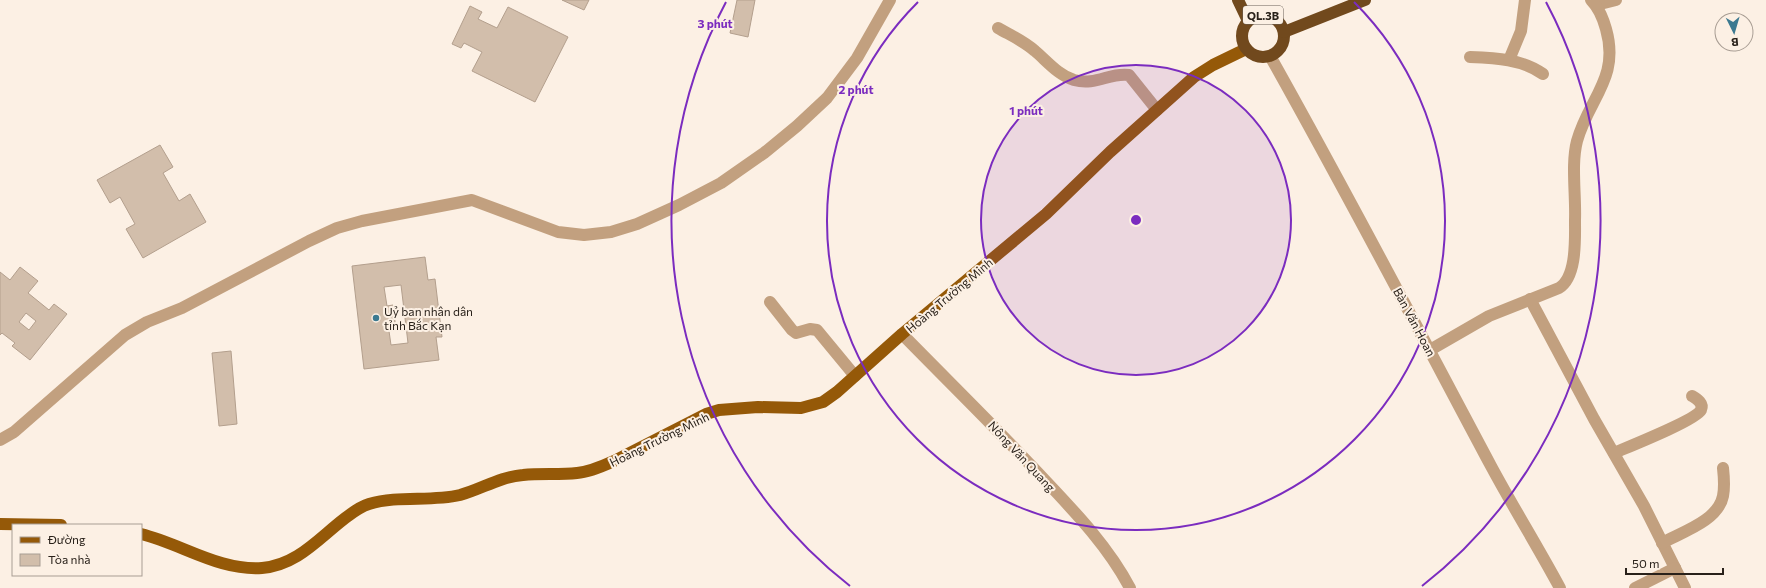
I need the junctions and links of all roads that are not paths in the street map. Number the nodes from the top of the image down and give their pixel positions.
1 (890, 0) edge
2 (1238, 0) edge
3 (1525, 0) edge
4 (1616, 0) edge
5 (1360, 2) edge
6 (1593, 3) edge
7 (1248, 21) junction
8 (998, 28) dead end
9 (1284, 32) junction
10 (1246, 49) junction
11 (1270, 56) junction
12 (1470, 57) dead end
13 (1509, 60) junction
14 (1543, 74) dead end
15 (1157, 110) junction
16 (1530, 299) junction
17 (770, 302) dead end
18 (902, 334) junction
19 (1430, 350) junction
20 (855, 376) junction
21 (1692, 396) dead end
22 (0, 440) edge
23 (1614, 454) junction
24 (1723, 468) dead end
25 (0, 524) edge
26 (12, 524) edge
27 (142, 534) edge
28 (1662, 543) junction
29 (1675, 568) junction
30 (1556, 586) edge
31 (1130, 588) edge
32 (1635, 588) edge
33 (1685, 588) edge

1 - 22 street
2 - 7 highway, QL.3B
3 - 13 street
4 - 6 street
5 - 9 highway, QL.3B
6 - 16 street
7 - 9 highway, QL.3B
7 - 10 highway, QL.3B
8 - 15 street
9 - 11 highway, QL.3B
10 - 11 highway
10 - 15 main road, Hoàng Trường Minh
11 - 19 street, Bàn Văn Hoan
12 - 13 street
13 - 14 street
15 - 18 main road, Hoàng Trường Minh
16 - 19 street
16 - 23 street
17 - 20 street
18 - 20 main road, Hoàng Trường Minh
18 - 31 street, Nông Văn Quang
19 - 30 street, Bàn Văn Hoan
20 - 27 main road, Hoàng Trường Minh
21 - 23 street
23 - 28 street
24 - 28 street
25 - 26 main road
28 - 29 street
29 - 32 street
29 - 33 street

